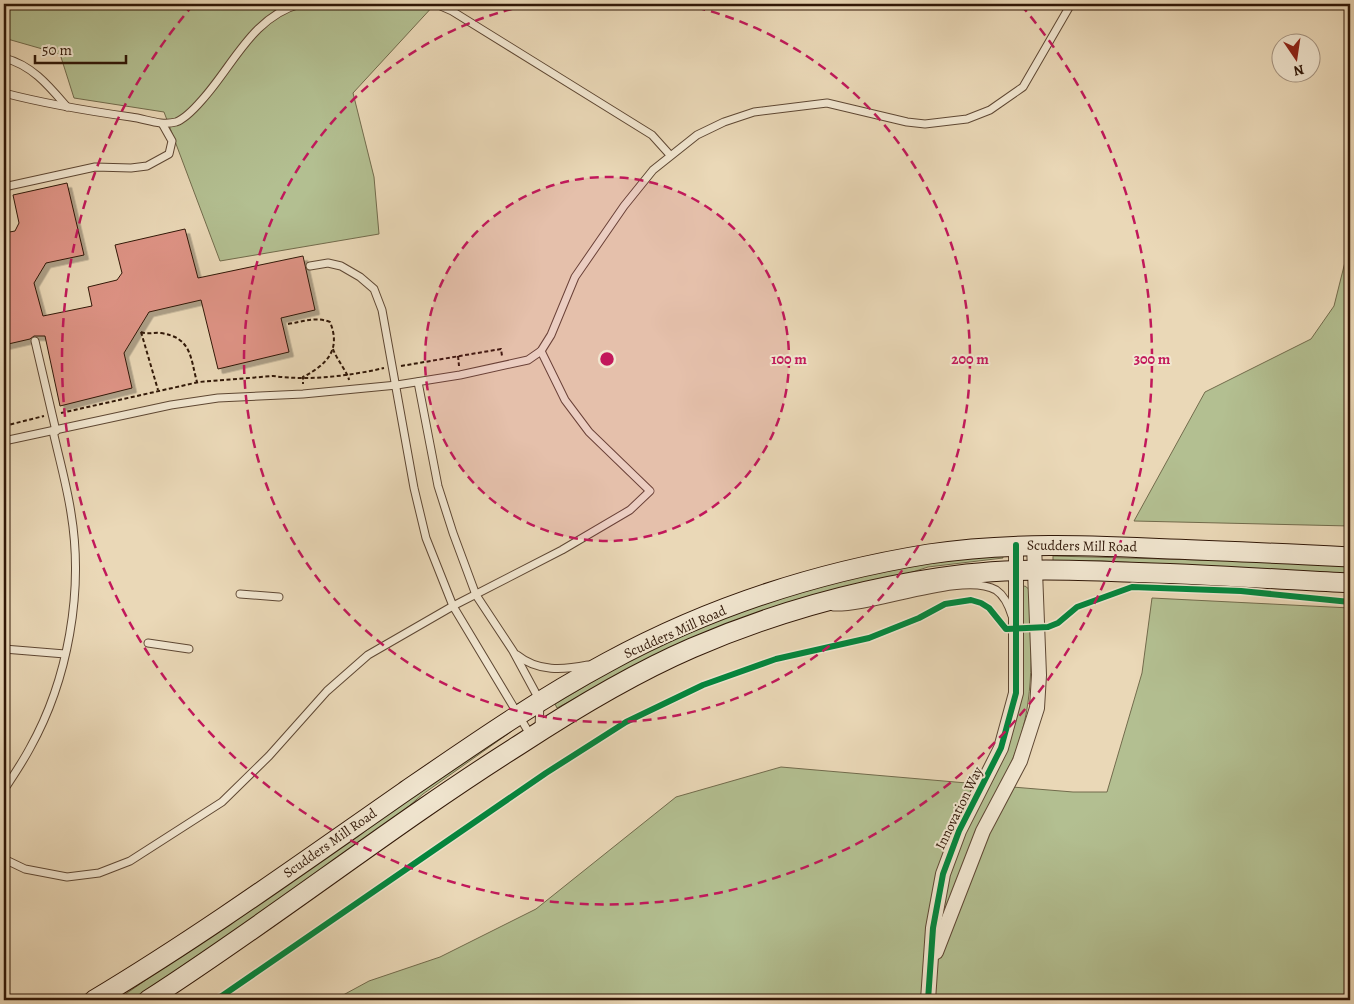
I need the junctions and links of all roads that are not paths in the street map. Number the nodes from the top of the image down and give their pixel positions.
1 (300, 4) edge
2 (436, 4) edge
3 (1071, 4) edge
4 (4, 58) edge
5 (4, 93) edge
6 (67, 107) junction
7 (163, 125) junction
8 (670, 155) junction
9 (4, 187) edge
10 (310, 266) dead end
11 (35, 341) dead end
12 (541, 351) junction
13 (418, 382) junction
14 (397, 385) junction
15 (55, 431) junction
16 (4, 441) edge
17 (1016, 545) junction
18 (1034, 545) junction
19 (1350, 557) edge
20 (1036, 569) junction
21 (1017, 570) junction
22 (1350, 583) edge
23 (240, 594) dead end
24 (476, 595) junction
25 (279, 597) dead end
26 (815, 605) junction
27 (453, 606) junction
28 (1015, 628) junction
29 (148, 643) dead end
30 (189, 648) dead end
31 (4, 649) edge
32 (513, 651) junction
33 (66, 654) junction
34 (608, 662) junction
35 (540, 701) junction
36 (519, 715) junction
37 (535, 734) junction
38 (4, 790) edge
39 (953, 844) junction
40 (974, 853) junction
41 (4, 859) edge
42 (930, 970) junction
43 (94, 1000) edge
44 (148, 1000) edge
45 (928, 1000) edge

1 - 7 lane
2 - 8 lane
3 - 8 lane
4 - 6 lane
5 - 6 lane
6 - 7 lane
7 - 9 lane
8 - 12 lane
10 - 14 lane
11 - 15 lane
12 - 13 lane
12 - 24 lane
13 - 14 lane
13 - 24 lane
14 - 15 lane
14 - 27 lane
15 - 16 lane
15 - 33 lane
17 - 18 main road, Scudders Mill Road
17 - 21 street, Innovation Way
17 - 34 main road, Scudders Mill Road
18 - 19 main road, Scudders Mill Road
18 - 20 street, Innovation Way
20 - 21 main road, Scudders Mill Road
20 - 22 main road, Scudders Mill Road
20 - 40 street, Innovation Way
21 - 26 main road, Scudders Mill Road
21 - 28 street, Innovation Way
23 - 25 lane
24 - 27 lane
24 - 32 lane
26 - 28 lane
26 - 37 main road, Scudders Mill Road
27 - 36 lane
27 - 41 lane
28 - 39 street, Innovation Way
29 - 30 lane
31 - 33 lane
32 - 34 lane
32 - 35 lane
33 - 38 lane
34 - 35 main road, Scudders Mill Road
35 - 36 main road, Scudders Mill Road
35 - 37 lane
36 - 37 lane
36 - 43 main road, Scudders Mill Road
37 - 44 main road, Scudders Mill Road
39 - 40 street
39 - 42 street, Innovation Way
40 - 42 street, Innovation Way
42 - 45 street, Innovation Way

